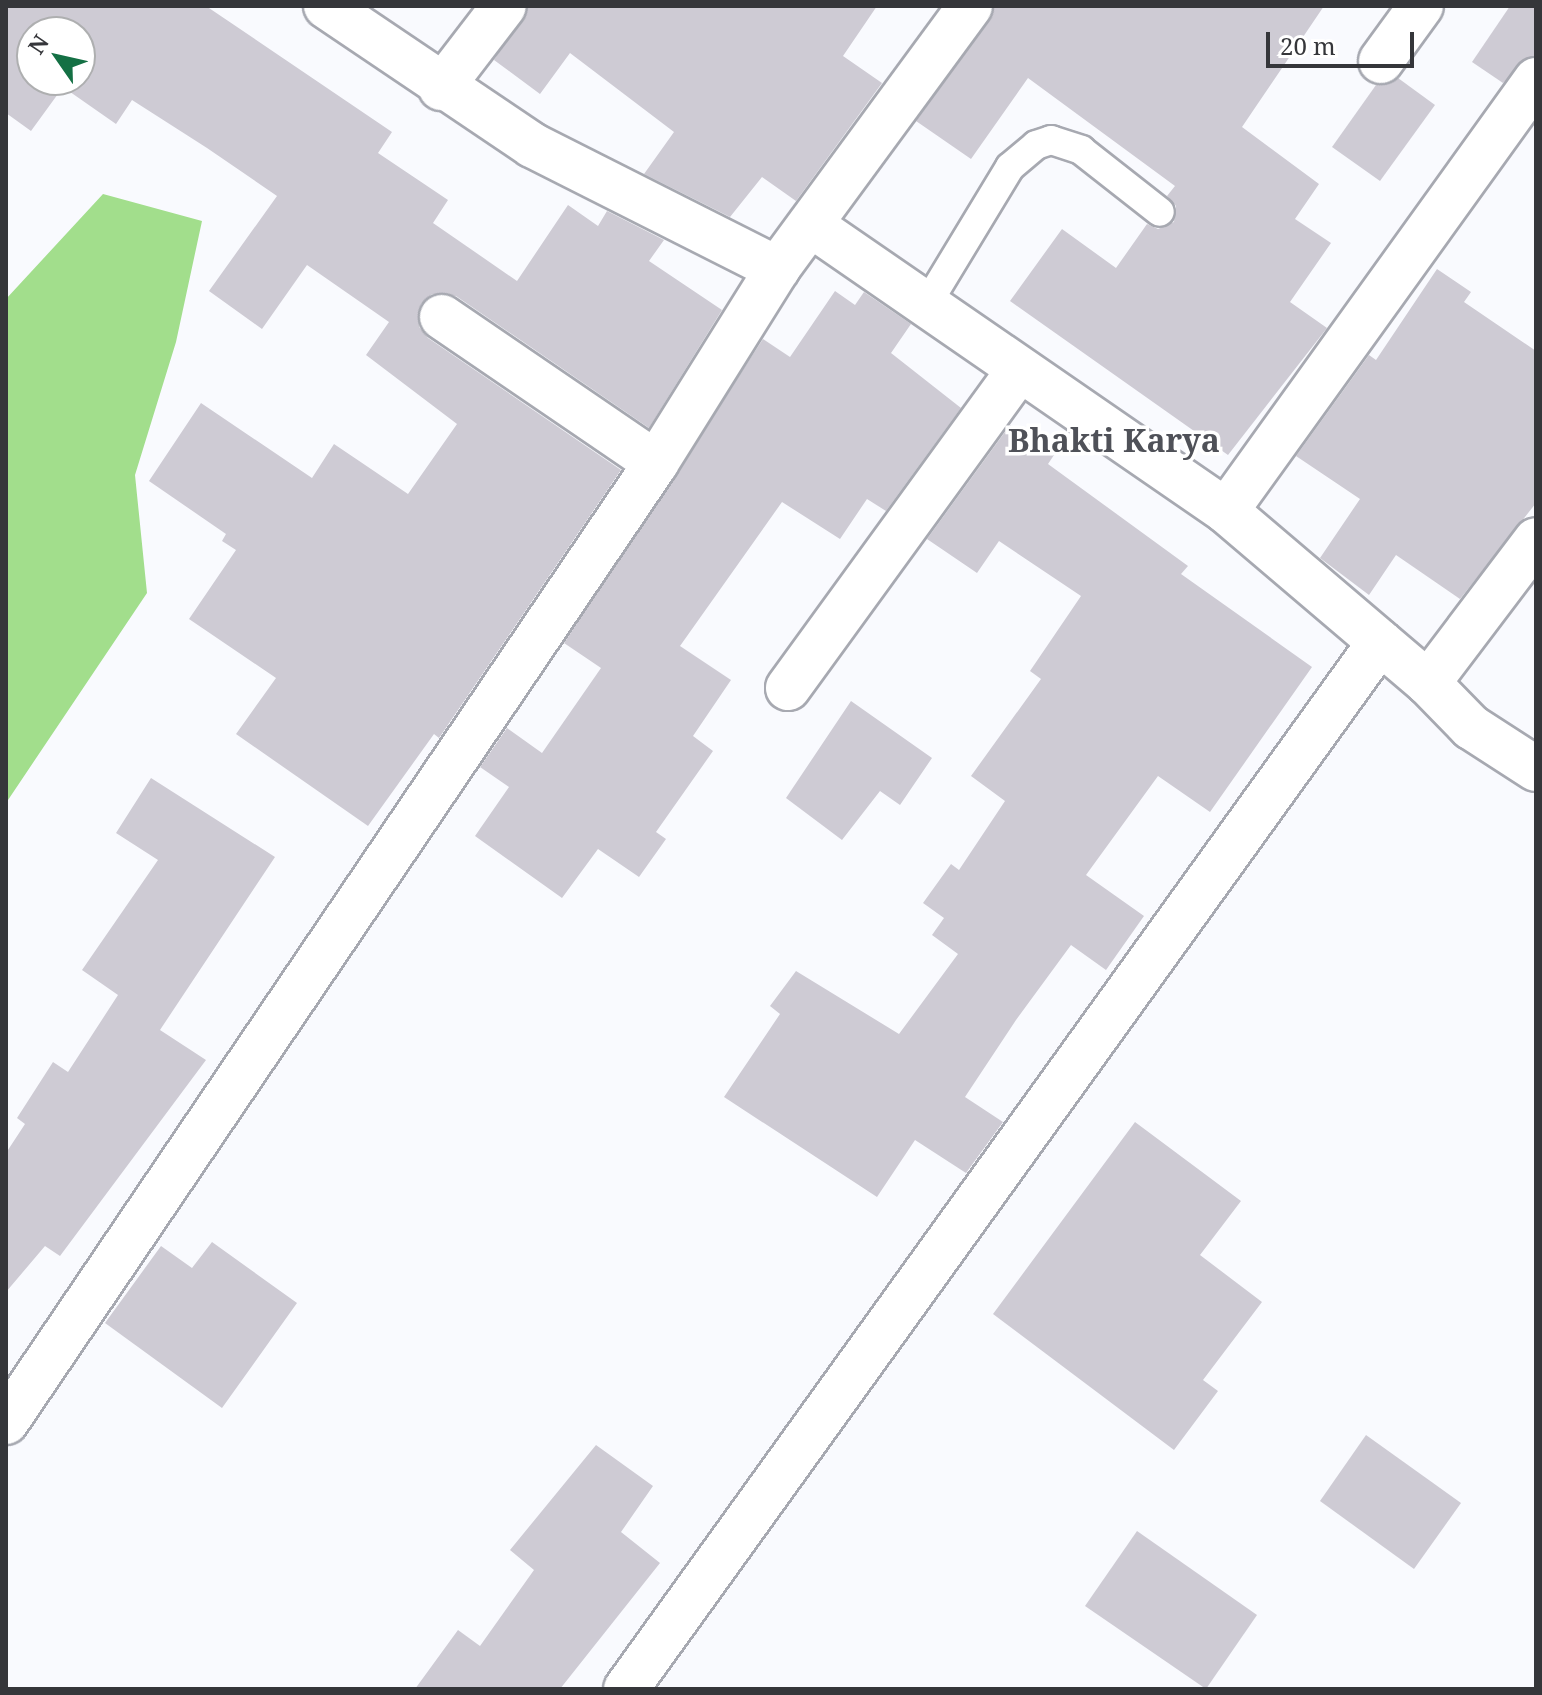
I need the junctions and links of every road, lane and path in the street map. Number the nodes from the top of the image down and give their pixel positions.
1 (326, 6) edge
2 (504, 6) edge
3 (970, 6) edge
4 (1421, 6) edge
5 (1381, 61) dead end
6 (1536, 80) edge
7 (441, 88) junction
8 (1160, 212) dead end
9 (811, 225) junction
10 (777, 269) junction
11 (927, 304) junction
12 (442, 317) dead end
13 (1018, 372) junction
14 (656, 463) junction
15 (1226, 511) junction
16 (1536, 540) edge
17 (1380, 642) junction
18 (1428, 683) junction
19 (788, 688) dead end
20 (1536, 769) edge
21 (6, 1422) edge
22 (626, 1689) edge

1 - 7 street
2 - 7 street
3 - 9 street
4 - 5 street
6 - 15 street
7 - 10 street
8 - 11 lane
9 - 10 street
9 - 11 street
10 - 14 street
11 - 13 street
12 - 14 street
13 - 15 street
13 - 19 street
14 - 21 street
15 - 17 street
16 - 18 street
17 - 18 street
17 - 22 street
18 - 20 street

